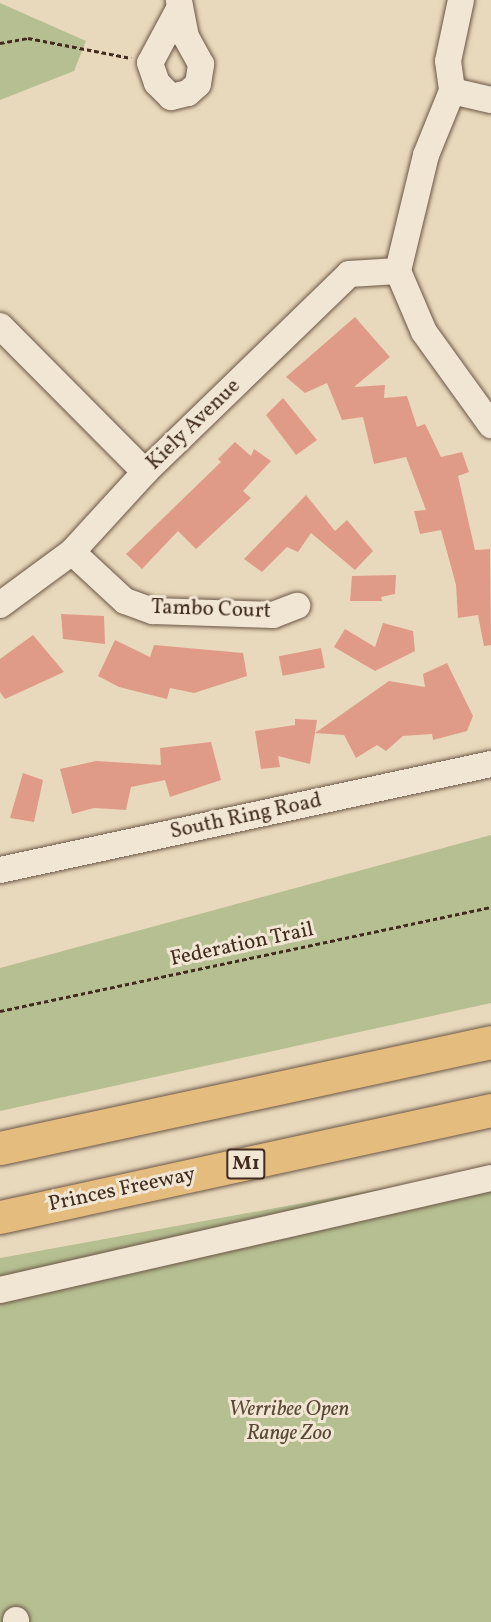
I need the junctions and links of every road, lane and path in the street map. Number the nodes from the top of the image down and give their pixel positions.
1 (461, 0) edge
2 (179, 5) edge
3 (0, 43) edge
4 (150, 63) junction
5 (452, 91) junction
6 (491, 100) edge
7 (398, 271) junction
8 (0, 326) edge
9 (491, 425) edge
10 (145, 472) junction
11 (72, 552) junction
12 (0, 604) edge
13 (297, 606) dead end
14 (491, 764) edge
15 (0, 870) edge
16 (491, 907) edge
17 (0, 1011) edge
18 (491, 1042) edge
19 (491, 1110) edge
20 (0, 1148) edge
21 (491, 1178) edge
22 (0, 1217) edge
23 (0, 1290) edge

1 - 5 street
2 - 4 street
2 - 4 street
3 - 4 path
5 - 6 street
5 - 7 street
7 - 9 street
7 - 10 street, Kiely Avenue
8 - 10 street
10 - 11 street, Kiely Avenue
11 - 12 street, Kiely Avenue
11 - 13 street, Tambo Court
14 - 15 street, South Ring Road
16 - 17 path, Federation Trail
18 - 20 highway
19 - 22 highway, Princes Freeway / M1
21 - 23 street

